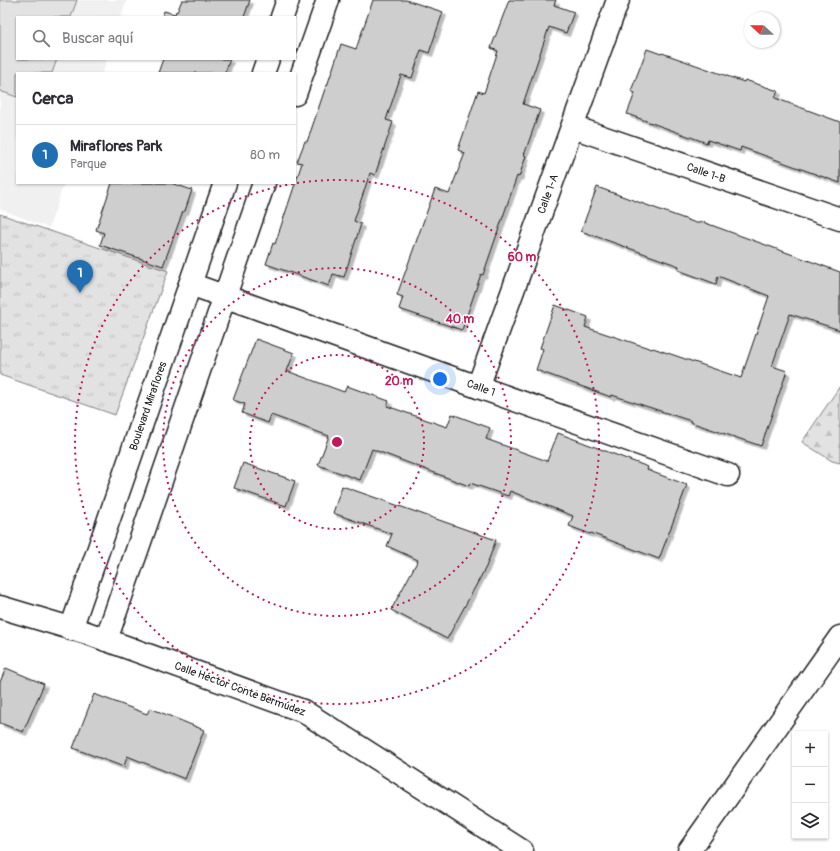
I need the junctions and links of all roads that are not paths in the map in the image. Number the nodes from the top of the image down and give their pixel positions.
1 (288, 0) edge
2 (328, 0) edge
3 (618, 0) edge
4 (282, 16) edge
5 (268, 60) edge
6 (263, 72) edge
7 (296, 91) edge
8 (573, 126) junction
9 (225, 184) edge
10 (264, 184) edge
11 (840, 219) edge
12 (190, 284) junction
13 (225, 296) junction
14 (478, 387) junction
15 (728, 474) dead end
16 (0, 607) edge
17 (71, 629) junction
18 (840, 637) edge
19 (106, 640) junction
20 (522, 851) edge
21 (689, 851) edge

1 - 4 street
2 - 7 street
3 - 8 street, Calle 1-A
5 - 6 street
8 - 11 street, Calle 1-B
8 - 14 street, Calle 1-A
9 - 12 street, Boulevard Miraflores
10 - 13 street
12 - 13 street, Calle 1
12 - 17 street, Boulevard Miraflores
13 - 14 street, Calle 1
13 - 19 street
14 - 15 street, Calle 1
16 - 17 street, Calle Héctor Conte Bermúdez
17 - 19 street, Calle Héctor Conte Bermúdez
18 - 21 street
19 - 20 street, Calle Héctor Conte Bermúdez

